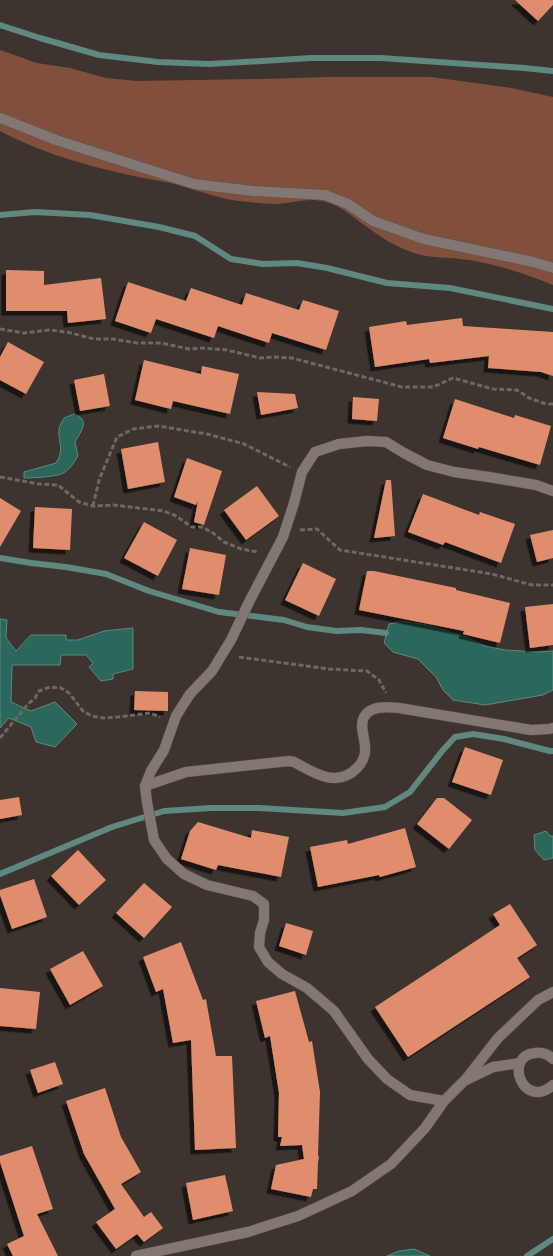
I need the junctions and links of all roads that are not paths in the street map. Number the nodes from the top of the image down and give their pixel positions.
1 (0, 118) edge
2 (553, 268) edge
3 (553, 491) edge
4 (553, 728) edge
5 (145, 786) junction
6 (553, 992) edge
7 (552, 1055) edge
8 (520, 1063) junction
9 (464, 1081) junction
10 (553, 1085) edge
11 (444, 1101) junction
12 (136, 1256) edge

1 - 2 lane
3 - 5 lane
4 - 5 lane
5 - 11 lane
6 - 9 lane
7 - 8 lane
8 - 9 lane
8 - 10 lane
9 - 11 lane
11 - 12 lane

